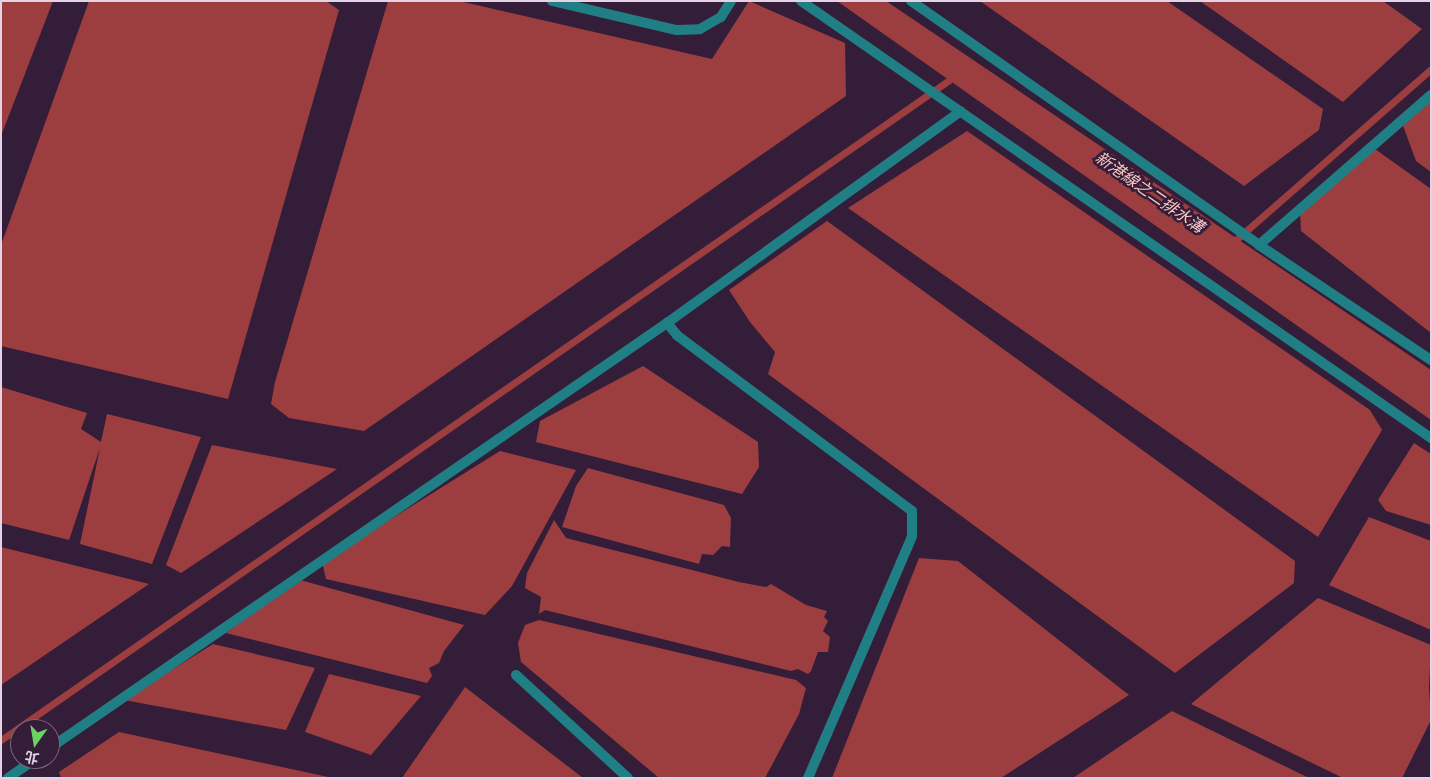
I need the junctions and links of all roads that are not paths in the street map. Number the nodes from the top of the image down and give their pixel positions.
1 (552, 1) edge
2 (731, 1) edge
3 (801, 1) edge
4 (911, 1) edge
5 (1431, 95) edge
6 (961, 111) junction
7 (1259, 245) junction
8 (668, 322) junction
9 (1431, 360) edge
10 (1431, 438) edge
11 (516, 676) dead end
12 (60, 741) edge
13 (21, 769) edge
14 (8, 778) edge
15 (628, 778) edge
16 (808, 778) edge

1 - 2 lane
3 - 6 lane
4 - 7 lane
5 - 7 lane
6 - 8 lane
6 - 10 lane
7 - 9 lane
8 - 12 lane
8 - 16 lane
11 - 15 lane
13 - 14 lane

